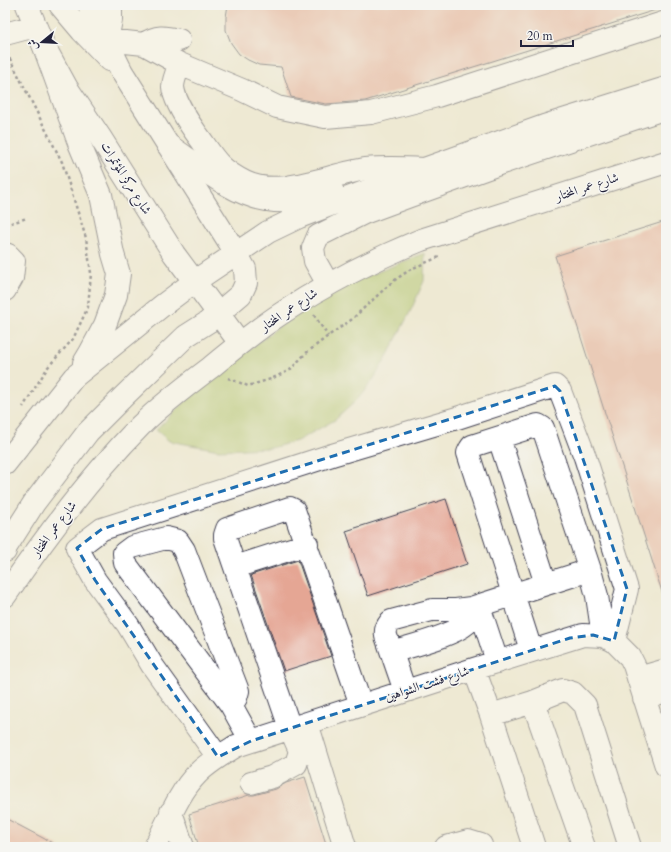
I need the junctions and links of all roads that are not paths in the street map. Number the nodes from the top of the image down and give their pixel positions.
1 (27, 5) edge
2 (60, 5) edge
3 (89, 5) edge
4 (111, 5) edge
5 (666, 22) edge
6 (5, 34) edge
7 (39, 35) junction
8 (107, 40) junction
9 (179, 52) junction
10 (122, 72) junction
11 (666, 88) edge
12 (666, 108) edge
13 (168, 145) junction
14 (666, 162) edge
15 (424, 169) junction
16 (372, 190) junction
17 (236, 253) junction
18 (5, 254) edge
19 (195, 281) junction
20 (328, 284) junction
21 (5, 290) edge
22 (218, 313) junction
23 (240, 344) junction
24 (74, 377) junction
25 (499, 438) junction
26 (5, 464) edge
27 (306, 544) junction
28 (5, 551) edge
29 (235, 567) junction
30 (590, 570) junction
31 (546, 584) junction
32 (513, 594) junction
33 (5, 596) edge
34 (479, 606) junction
35 (609, 639) junction
36 (531, 650) junction
37 (392, 652) junction
38 (497, 661) junction
39 (474, 669) junction
40 (666, 670) edge
41 (404, 691) junction
42 (666, 691) edge
43 (649, 694) edge
44 (533, 702) junction
45 (231, 705) junction
46 (361, 705) junction
47 (491, 715) junction
48 (298, 725) junction
49 (251, 741) junction
50 (218, 757) junction
51 (666, 766) edge
52 (251, 784) dead end
53 (171, 812) junction
54 (154, 847) edge
55 (183, 847) edge
56 (345, 847) edge
57 (446, 847) edge
58 (482, 847) edge
59 (534, 847) edge
60 (584, 847) edge
61 (630, 847) edge

1 - 7 main road, شارع مركز المؤتمرات
2 - 10 main road
3 - 8 main road
4 - 8 main road
5 - 9 main road
6 - 7 main road
7 - 19 main road, شارع مركز المؤتمرات
7 - 24 main road
8 - 9 main road
8 - 10 main road
9 - 15 main road
10 - 13 main road
11 - 15 main road
12 - 20 main road
13 - 16 main road
13 - 17 main road
14 - 20 main road, شارع عمر المختار
15 - 16 main road
16 - 17 main road
17 - 19 main road
17 - 22 main road
18 - 21 main road
19 - 22 main road, شارع مركز المؤتمرات
19 - 24 main road
20 - 23 main road, شارع عمر المختار
22 - 23 main road, شارع مركز المؤتمرات
22 - 28 main road
23 - 33 main road, شارع عمر المختار
24 - 26 main road
25 - 30 main road
25 - 31 main road
25 - 32 main road
27 - 29 main road
27 - 29 main road
27 - 46 main road
29 - 48 main road
30 - 31 main road
30 - 35 main road
31 - 32 main road
32 - 34 main road
32 - 36 main road
34 - 37 main road
34 - 37 main road
34 - 38 main road
35 - 36 main road, شارع فشت الشواهين
35 - 43 main road
35 - 50 main road
36 - 38 main road, شارع فشت الشواهين
37 - 41 main road
38 - 39 main road, شارع فشت الشواهين
39 - 41 main road, شارع فشت الشواهين
39 - 47 main road
40 - 43 main road
41 - 46 main road, شارع فشت الشواهين
42 - 43 main road
43 - 51 main road
44 - 47 main road
44 - 60 main road
44 - 61 main road
45 - 45 main road
45 - 49 main road
46 - 48 main road, شارع فشت الشواهين
47 - 59 main road
48 - 49 main road, شارع فشت الشواهين
48 - 52 main road
48 - 56 main road
49 - 50 main road, شارع فشت الشواهين
50 - 53 main road, شارع فشت الشواهين
53 - 54 main road, شارع فشت الشواهين
53 - 55 main road
57 - 58 main road

